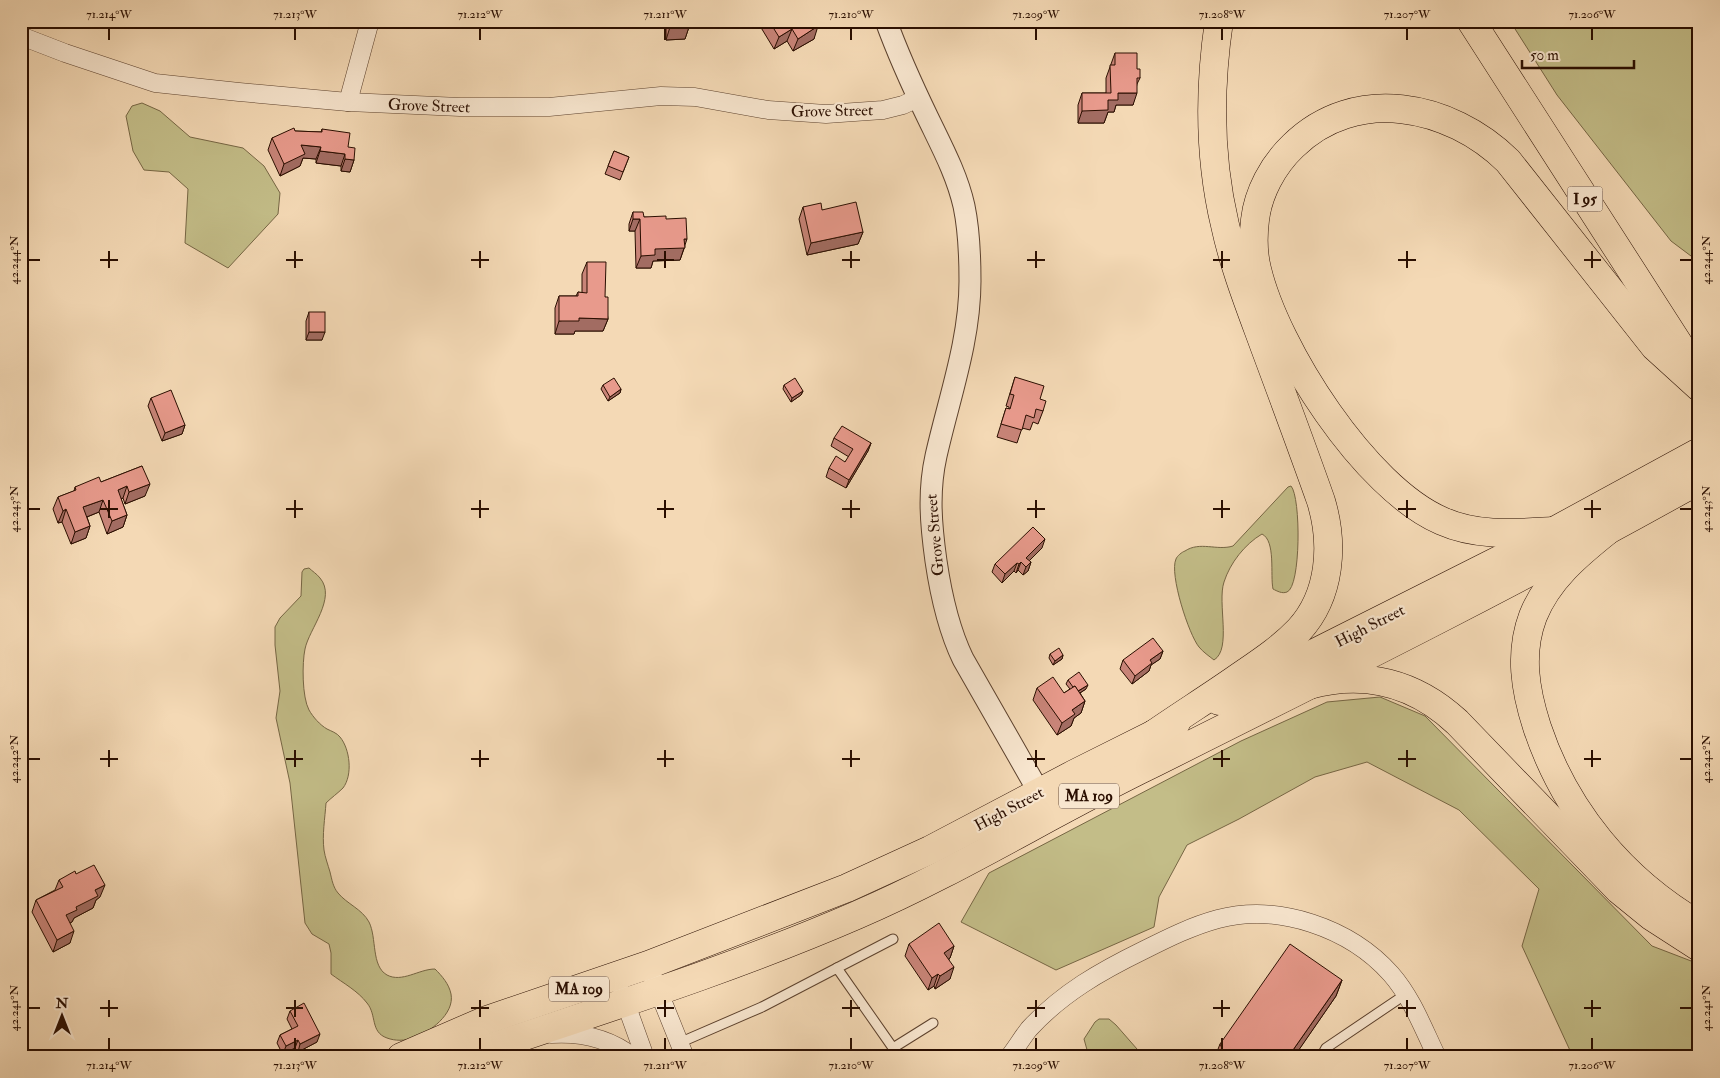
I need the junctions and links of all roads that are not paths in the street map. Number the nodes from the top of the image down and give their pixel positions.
1 (370, 21) edge
2 (886, 21) edge
3 (1219, 21) edge
4 (1470, 21) edge
5 (21, 36) edge
6 (918, 98) junction
7 (348, 102) junction
8 (1699, 376) edge
9 (1699, 388) edge
10 (1696, 463) edge
11 (1554, 531) junction
12 (1607, 531) junction
13 (1308, 685) junction
14 (1154, 734) junction
15 (1039, 792) junction
16 (1699, 925) edge
17 (893, 939) dead end
18 (1699, 947) edge
19 (648, 965) junction
20 (837, 968) junction
21 (616, 976) junction
22 (658, 991) junction
23 (1406, 994) junction
24 (625, 1002) junction
25 (933, 1023) dead end
26 (514, 1040) junction
27 (682, 1050) edge
28 (401, 1057) edge
29 (462, 1057) edge
30 (633, 1057) edge
31 (645, 1057) edge
32 (1009, 1057) edge
33 (1321, 1057) edge
34 (1437, 1057) edge

1 - 7 street
2 - 6 street
3 - 14 main road
4 - 8 main road, I 95
5 - 7 street, Grove Street
6 - 7 street, Grove Street
6 - 15 street, Grove Street
9 - 11 main road
10 - 11 main road, High Street / MA 109
10 - 12 main road, High Street / MA 109
11 - 14 main road, High Street / MA 109
12 - 13 main road, High Street / MA 109
12 - 16 main road
13 - 18 main road
13 - 22 main road, High Street / MA 109
14 - 15 main road, High Street / MA 109
15 - 19 main road, High Street / MA 109
17 - 20 lane
19 - 21 main road, High Street / MA 109
19 - 22 street
20 - 25 lane
20 - 27 lane
21 - 24 street
21 - 28 main road, High Street / MA 109
22 - 24 main road, High Street / MA 109
22 - 27 street
23 - 32 street
23 - 33 lane
23 - 34 street
24 - 26 main road, High Street / MA 109
24 - 31 street
26 - 29 main road, High Street / MA 109
26 - 30 street

